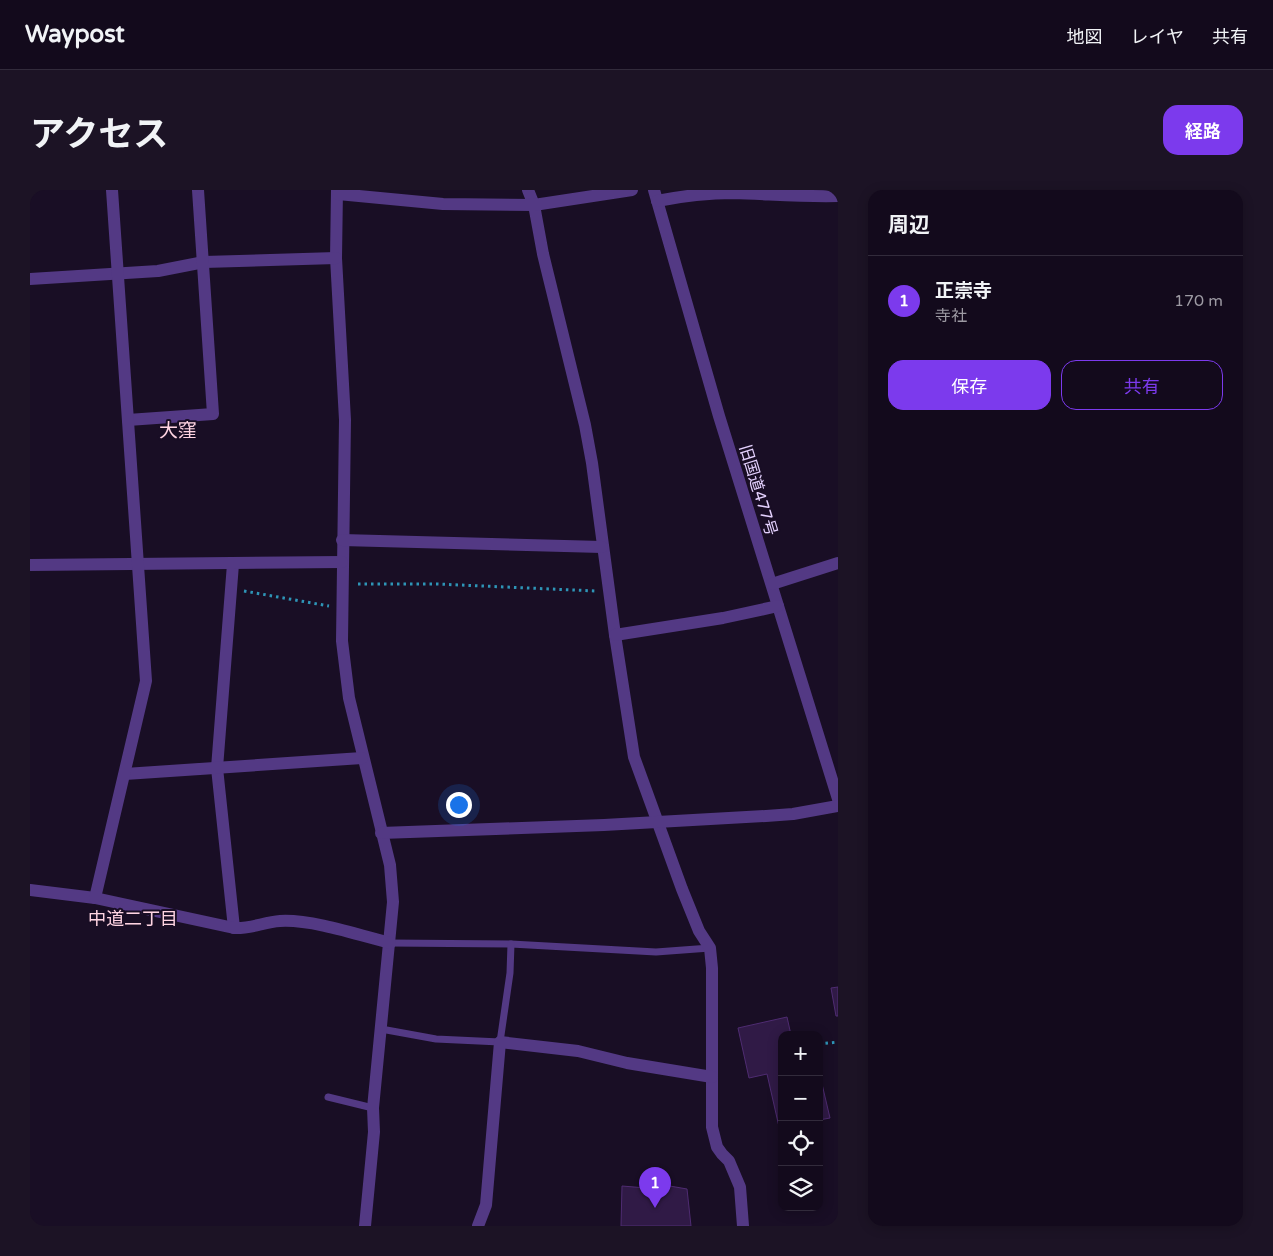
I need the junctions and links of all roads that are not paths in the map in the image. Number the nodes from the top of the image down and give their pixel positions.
1 (112, 190) edge
2 (198, 190) edge
3 (528, 190) edge
4 (632, 190) edge
5 (337, 192) edge
6 (655, 195) edge
7 (838, 196) edge
8 (534, 205) junction
9 (336, 258) junction
10 (204, 262) junction
11 (119, 275) junction
12 (30, 280) edge
13 (128, 420) junction
14 (342, 540) junction
15 (602, 548) junction
16 (342, 562) junction
17 (838, 563) edge
18 (138, 564) junction
19 (233, 564) junction
20 (30, 565) edge
21 (772, 584) junction
22 (778, 606) junction
23 (614, 635) junction
24 (362, 758) junction
25 (216, 768) junction
26 (125, 774) junction
27 (838, 799) edge
28 (838, 806) edge
29 (656, 821) junction
30 (381, 833) junction
31 (30, 890) edge
32 (95, 898) junction
33 (234, 928) junction
34 (390, 943) junction
35 (511, 944) junction
36 (710, 948) junction
37 (381, 1029) junction
38 (500, 1042) junction
39 (712, 1077) junction
40 (328, 1097) dead end
41 (373, 1108) junction
42 (365, 1226) edge
43 (478, 1226) edge
44 (743, 1226) edge

1 - 11 street
2 - 10 street
3 - 8 street
4 - 8 street
5 - 8 street
5 - 9 street
6 - 7 street
6 - 21 street, 旧国道477号
8 - 15 street
9 - 10 street
9 - 14 street
10 - 11 street
10 - 13 street
11 - 12 street
11 - 13 street
13 - 18 street
14 - 15 street
14 - 16 street
15 - 23 street
16 - 19 street
16 - 24 street
17 - 21 street
18 - 19 street
18 - 20 street
18 - 26 street
19 - 25 street
21 - 22 street, 旧国道477号
22 - 23 street
22 - 27 street, 旧国道477号
23 - 29 street
24 - 25 street
24 - 30 street
25 - 26 street
25 - 33 street
26 - 32 street
28 - 29 street
29 - 30 street
29 - 36 street
30 - 34 street
31 - 32 street
32 - 33 street
33 - 34 street
34 - 35 lane
34 - 37 street
35 - 36 lane
35 - 38 lane
36 - 39 street
37 - 38 lane
37 - 41 street
38 - 39 street
38 - 43 street
39 - 44 street
40 - 41 lane
41 - 42 street

